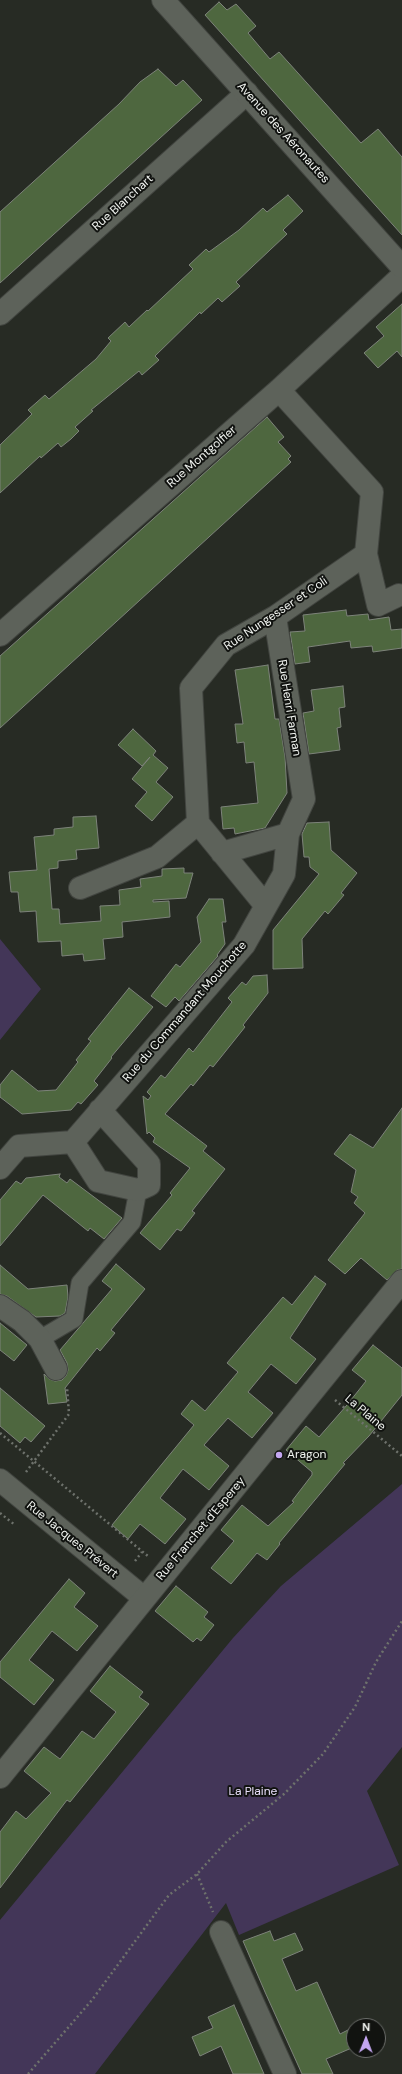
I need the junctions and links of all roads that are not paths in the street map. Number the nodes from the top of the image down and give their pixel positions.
1 (163, 0) edge
2 (247, 93) junction
3 (402, 267) edge
4 (402, 276) edge
5 (0, 314) edge
6 (278, 390) junction
7 (366, 554) junction
8 (399, 595) dead end
9 (274, 616) junction
10 (0, 635) edge
11 (304, 799) joint
12 (198, 823) junction
13 (288, 834) junction
14 (222, 853) junction
15 (80, 888) dead end
16 (266, 906) junction
17 (100, 1110) junction
18 (73, 1142) junction
19 (0, 1168) edge
20 (138, 1190) junction
21 (402, 1281) edge
22 (0, 1306) edge
23 (40, 1339) junction
24 (56, 1369) road end
25 (6, 1485) edge
26 (144, 1598) junction
27 (0, 1777) edge
28 (221, 1932) road end
29 (285, 2074) edge

1 - 2 street, Avenue des Aéronautes
2 - 3 street, Avenue des Aéronautes
2 - 5 street, Rue Blanchart
4 - 6 street, Rue Montgolfier
6 - 7 street
6 - 10 street, Rue Montgolfier
7 - 8 street
7 - 9 street, Rue Nungesser et Coli
9 - 11 street, Rue Henri Farman
9 - 12 street, Rue Nungesser et Coli
11 - 13 street, Rue du Commandant Mouchotte
12 - 14 street
12 - 15 street
13 - 14 street
13 - 16 street, Rue du Commandant Mouchotte
14 - 16 street
16 - 17 street, Rue du Commandant Mouchotte
17 - 18 street, Rue du Commandant Mouchotte
17 - 20 street
18 - 19 street
18 - 20 street
20 - 23 street
21 - 26 street, Rue Franchet d'Esperey
22 - 23 street
23 - 24 street
25 - 26 street, Rue Jacques Prévert
26 - 27 street, Rue Franchet d'Esperey
28 - 29 street

